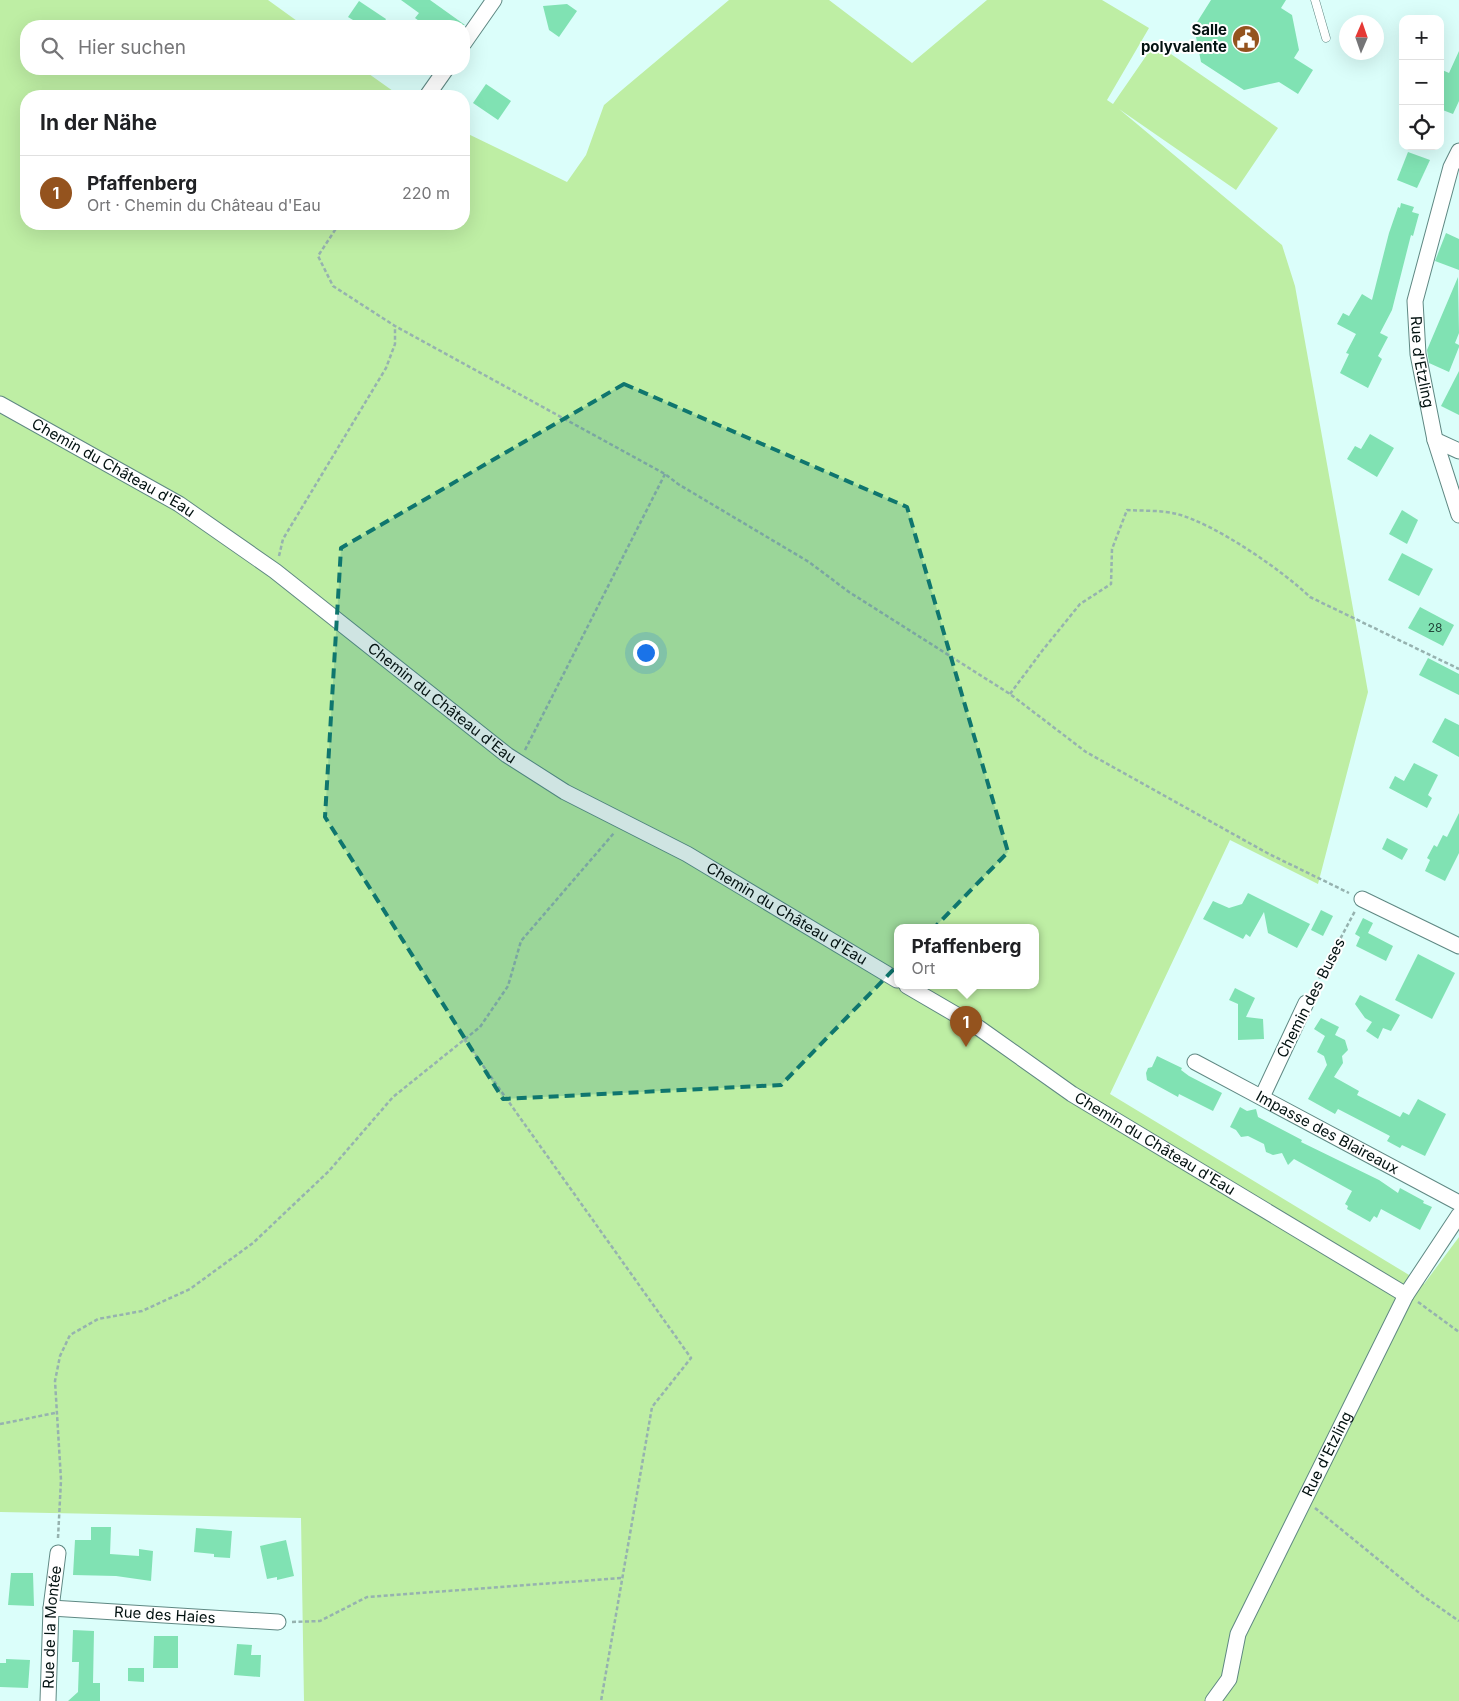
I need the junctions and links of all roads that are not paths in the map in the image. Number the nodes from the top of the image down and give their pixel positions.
1 (1315, 0) edge
2 (489, 2) edge
3 (470, 34) edge
4 (1326, 38) dead end
5 (442, 75) edge
6 (431, 90) edge
7 (1459, 151) edge
8 (0, 404) edge
9 (1436, 440) junction
10 (1459, 451) edge
11 (1459, 515) edge
12 (1362, 899) road end
13 (1459, 946) edge
14 (894, 978) edge
15 (912, 989) edge
16 (1306, 1002) road end
17 (1195, 1062) dead end
18 (1262, 1097) junction
19 (1459, 1203) edge
20 (1459, 1215) edge
21 (1406, 1295) junction
22 (58, 1553) road end
23 (51, 1608) junction
24 (278, 1622) road end
25 (48, 1701) edge
26 (1214, 1701) edge

1 - 4 lane
2 - 3 street
5 - 6 street
7 - 9 street, Rue d'Etzling
8 - 14 street, Chemin du Château d'Eau
9 - 10 street
9 - 11 street, Rue d'Etzling
12 - 13 street
15 - 21 street, Chemin du Château d'Eau
16 - 18 street, Chemin des Buses
17 - 18 street, Impasse des Blaireaux
18 - 19 street, Impasse des Blaireaux
20 - 21 street, Rue d'Etzling
21 - 26 street, Rue d'Etzling
22 - 23 street, Rue de la Montée
23 - 24 street, Rue des Haies
23 - 25 street, Rue de la Montée

